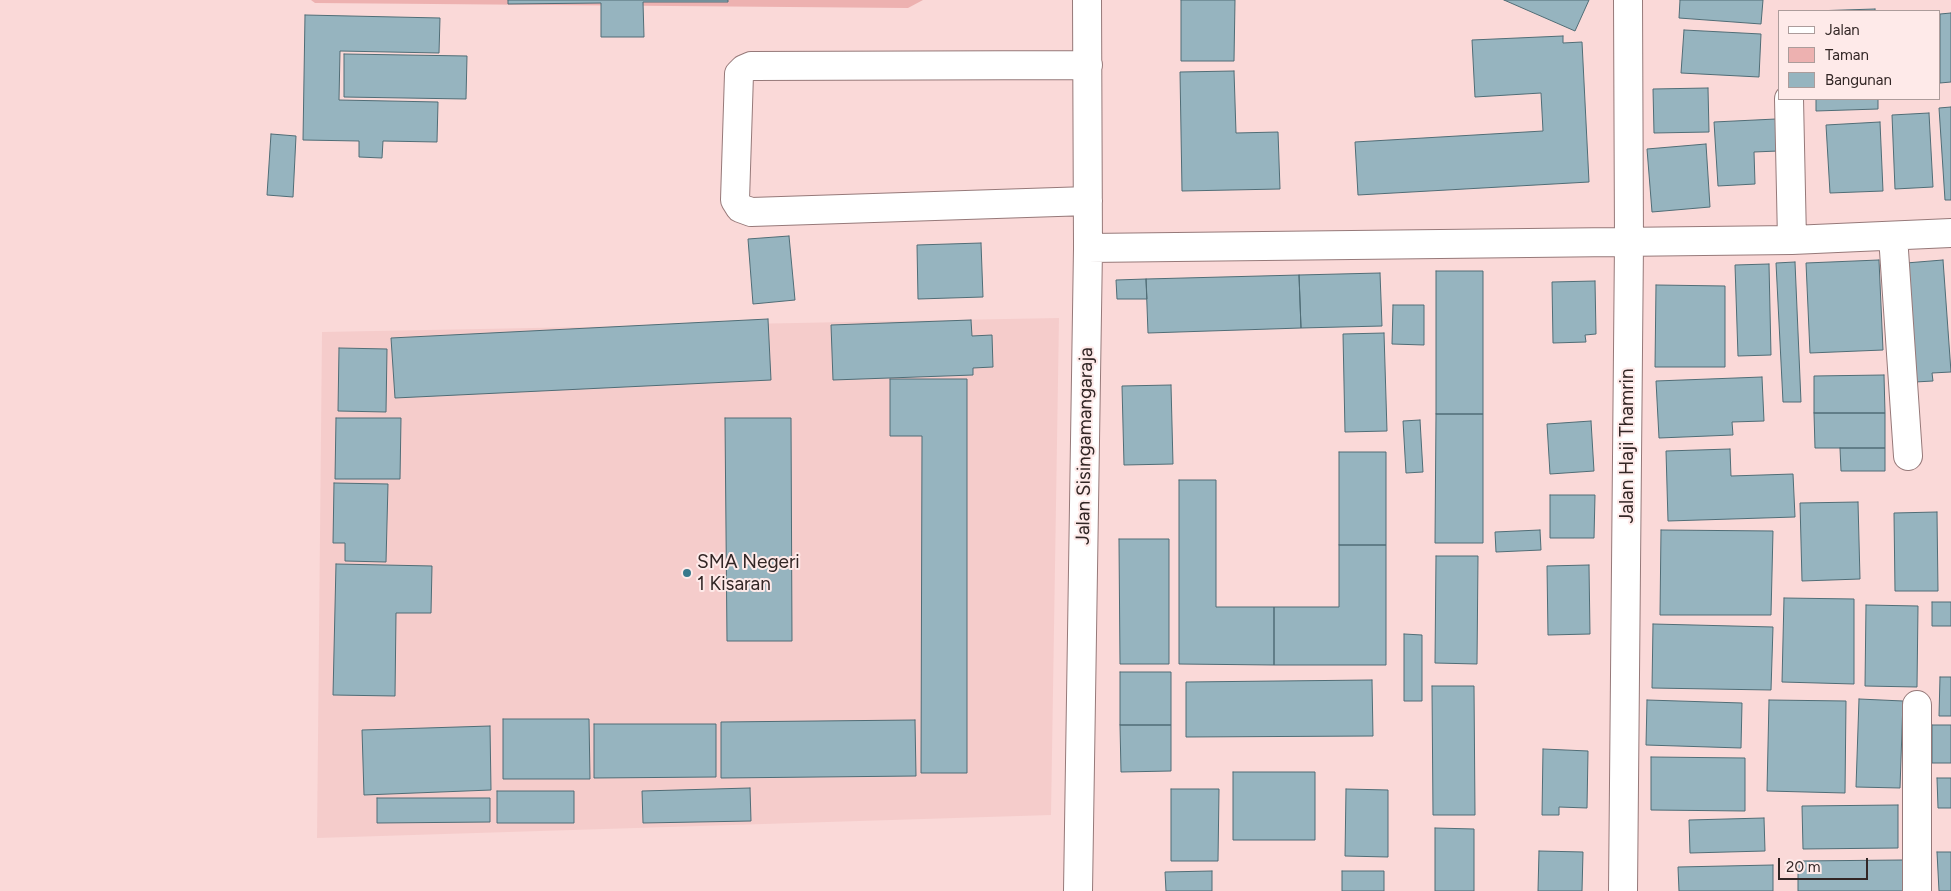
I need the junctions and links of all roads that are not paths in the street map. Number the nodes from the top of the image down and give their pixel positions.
1 (1087, 0) edge
2 (1628, 0) edge
3 (1088, 65) junction
4 (1789, 100) edge
5 (1088, 201) junction
6 (1951, 233) edge
7 (1893, 236) junction
8 (1792, 240) junction
9 (1629, 242) junction
10 (1088, 248) junction
11 (1908, 456) dead end
12 (1917, 705) dead end
13 (1078, 891) edge
14 (1623, 891) edge
15 (1918, 891) edge

1 - 3 street, Jalan Sisingamangaraja
2 - 9 street, Jalan Haji Thamrin
3 - 5 street, Jalan Sisingamangaraja
3 - 5 street
4 - 8 street
5 - 10 street, Jalan Sisingamangaraja
6 - 7 street
7 - 8 street
7 - 11 street
8 - 9 street
9 - 10 street
9 - 14 street, Jalan Haji Thamrin
10 - 13 street, Jalan Sisingamangaraja
12 - 15 street

